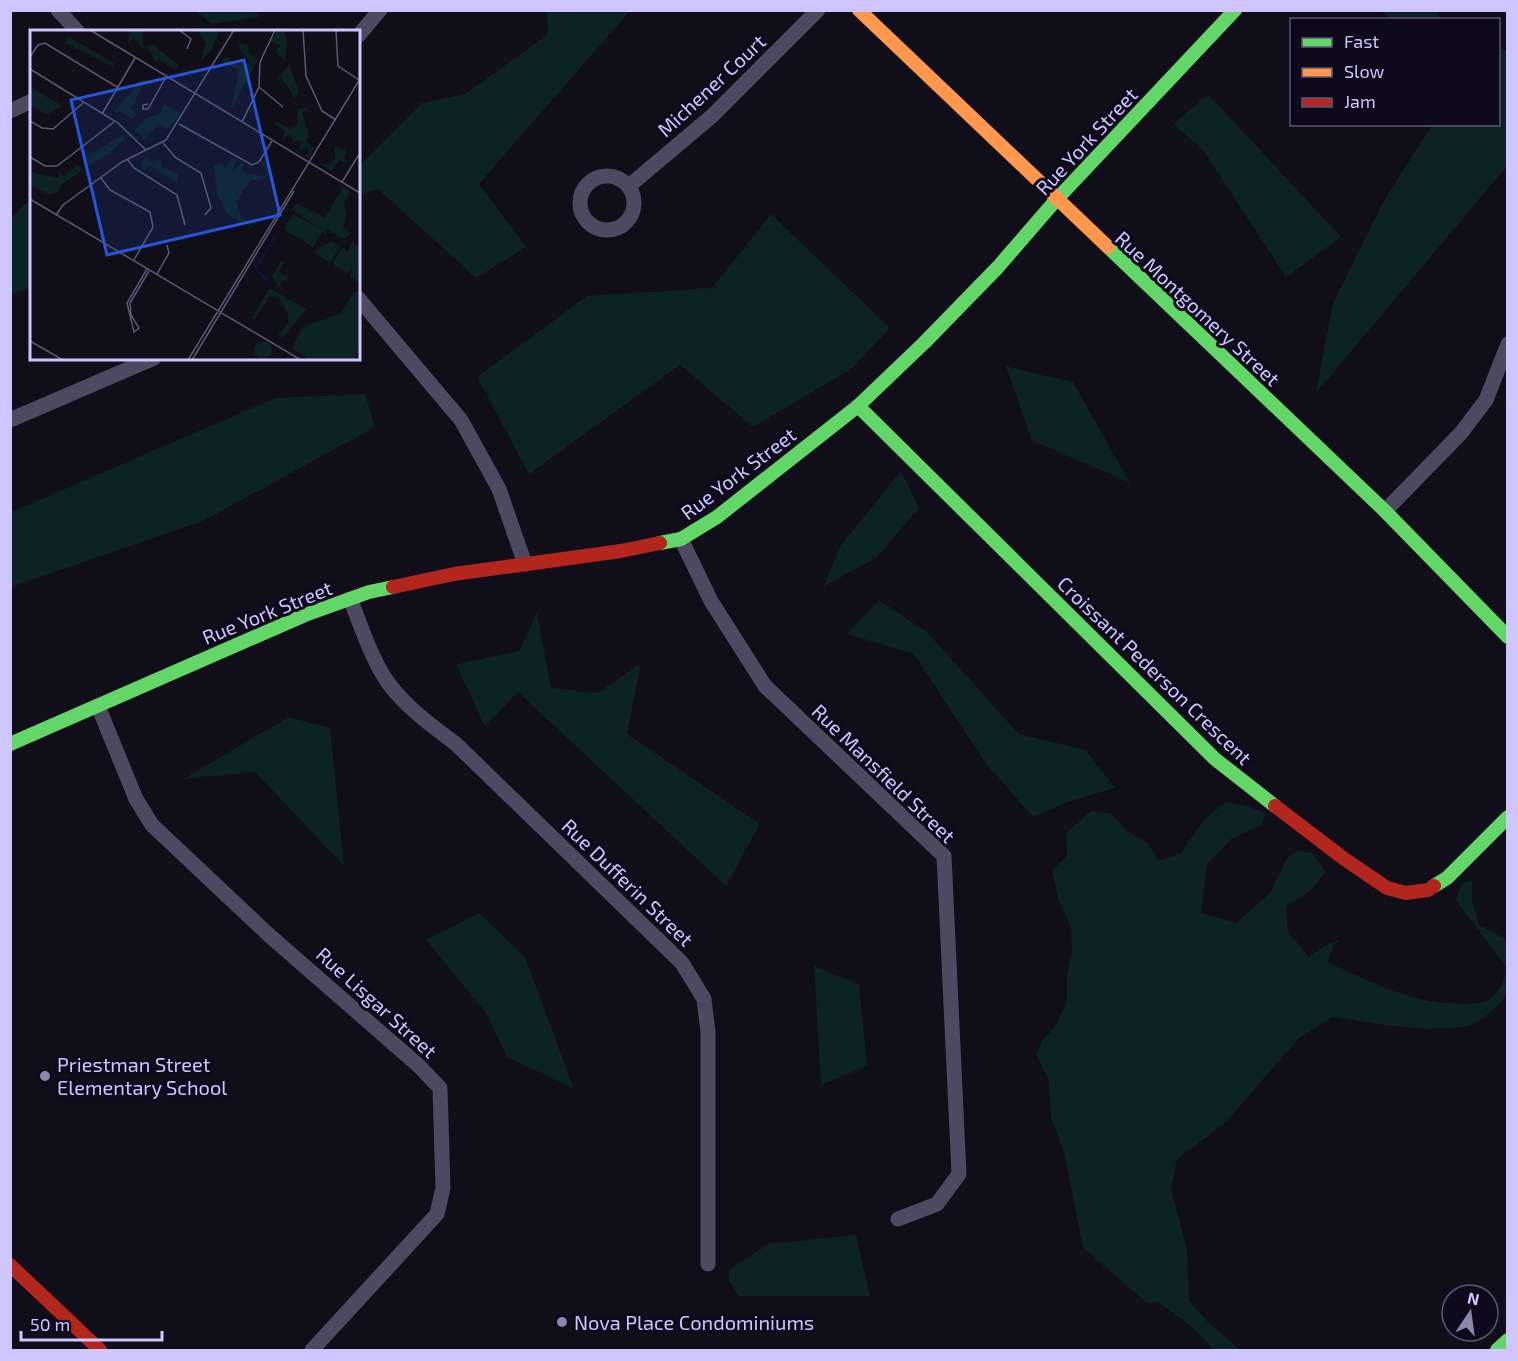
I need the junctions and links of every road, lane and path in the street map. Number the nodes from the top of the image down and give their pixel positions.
1 (58, 10) edge
2 (380, 10) edge
3 (818, 10) edge
4 (859, 10) edge
5 (1235, 10) edge
6 (76, 30) edge
7 (360, 34) edge
8 (30, 102) edge
9 (10, 111) edge
10 (629, 186) dead end
11 (1056, 200) junction
12 (360, 300) edge
13 (1508, 344) edge
14 (149, 360) edge
15 (858, 406) junction
16 (10, 420) edge
17 (1385, 511) junction
18 (681, 539) junction
19 (525, 564) junction
20 (350, 599) junction
21 (1508, 636) edge
22 (98, 706) junction
23 (10, 744) edge
24 (1508, 817) edge
25 (898, 1220) dead end
26 (708, 1264) dead end
27 (10, 1265) edge
28 (1508, 1340) edge
29 (100, 1350) edge
30 (312, 1350) edge
31 (1497, 1350) edge

1 - 6 street
2 - 7 street
3 - 10 street, Michener Court
4 - 11 street, Rue Montgomery Street
5 - 11 street, Rue York Street
8 - 9 street
11 - 15 street, Rue York Street
11 - 17 street, Rue Montgomery Street
12 - 19 street
13 - 17 street
14 - 16 street
15 - 18 street, Rue York Street
15 - 24 street, Croissant Pederson Crescent
17 - 21 street, Rue Montgomery Street
18 - 19 street, Rue York Street
18 - 25 street, Rue Mansfield Street
19 - 20 street, Rue York Street
20 - 22 street, Rue York Street
20 - 26 street, Rue Dufferin Street
22 - 23 street, Rue York Street
22 - 30 street, Rue Lisgar Street
27 - 29 street
28 - 31 street

